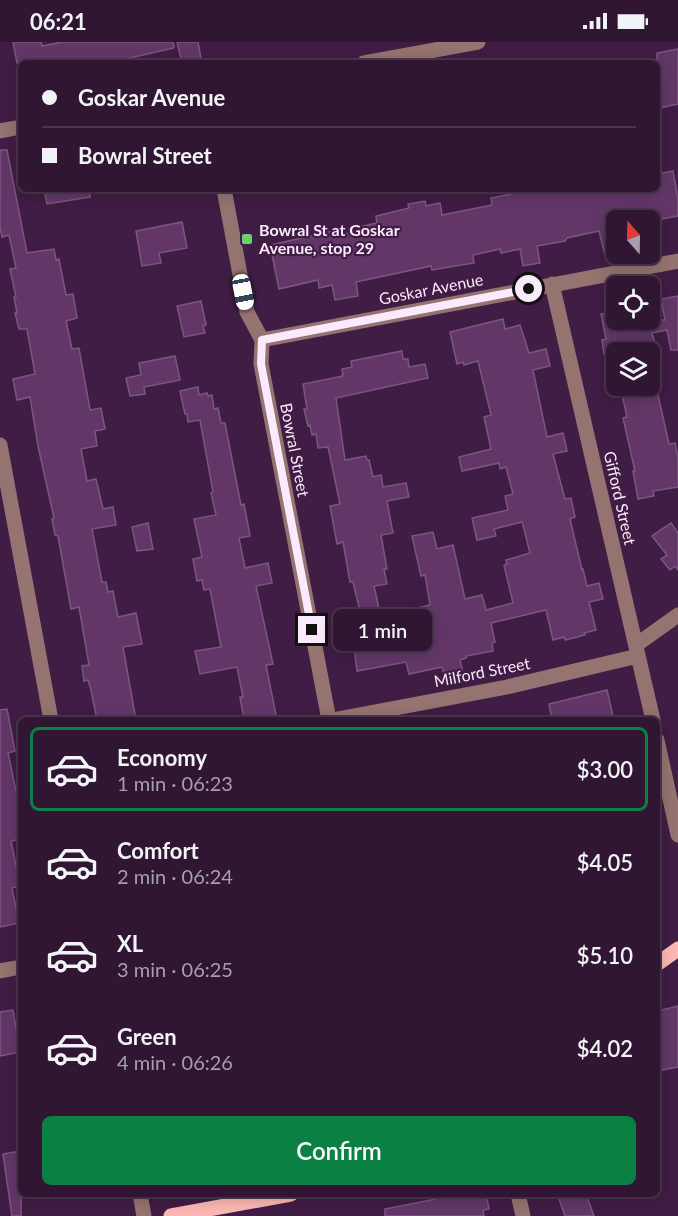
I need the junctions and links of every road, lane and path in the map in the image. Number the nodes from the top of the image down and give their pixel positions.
1 (478, 42) edge
2 (380, 60) edge
3 (18, 128) edge
4 (0, 131) edge
5 (225, 192) edge
6 (678, 261) edge
7 (552, 284) junction
8 (262, 340) junction
9 (0, 445) edge
10 (678, 615) edge
11 (637, 651) junction
12 (50, 717) edge
13 (330, 717) edge
14 (347, 717) edge
15 (651, 717) edge
16 (660, 754) edge
17 (678, 835) edge
18 (678, 949) edge
19 (660, 962) edge
20 (18, 968) edge
21 (0, 971) edge
22 (141, 1197) edge
23 (275, 1197) edge
24 (519, 1197) edge
25 (144, 1216) edge
26 (171, 1216) edge
27 (523, 1216) edge

1 - 2 street
3 - 4 street
5 - 8 street, Bowral Street
6 - 7 street, Goskar Avenue
7 - 8 street, Goskar Avenue
7 - 11 street, Gifford Street
8 - 13 street, Bowral Street
9 - 12 street
10 - 11 street, Milford Street
11 - 14 street, Milford Street
11 - 15 street, Gifford Street
16 - 17 street
18 - 19 main road
20 - 21 street
22 - 25 street
23 - 26 main road
24 - 27 street

